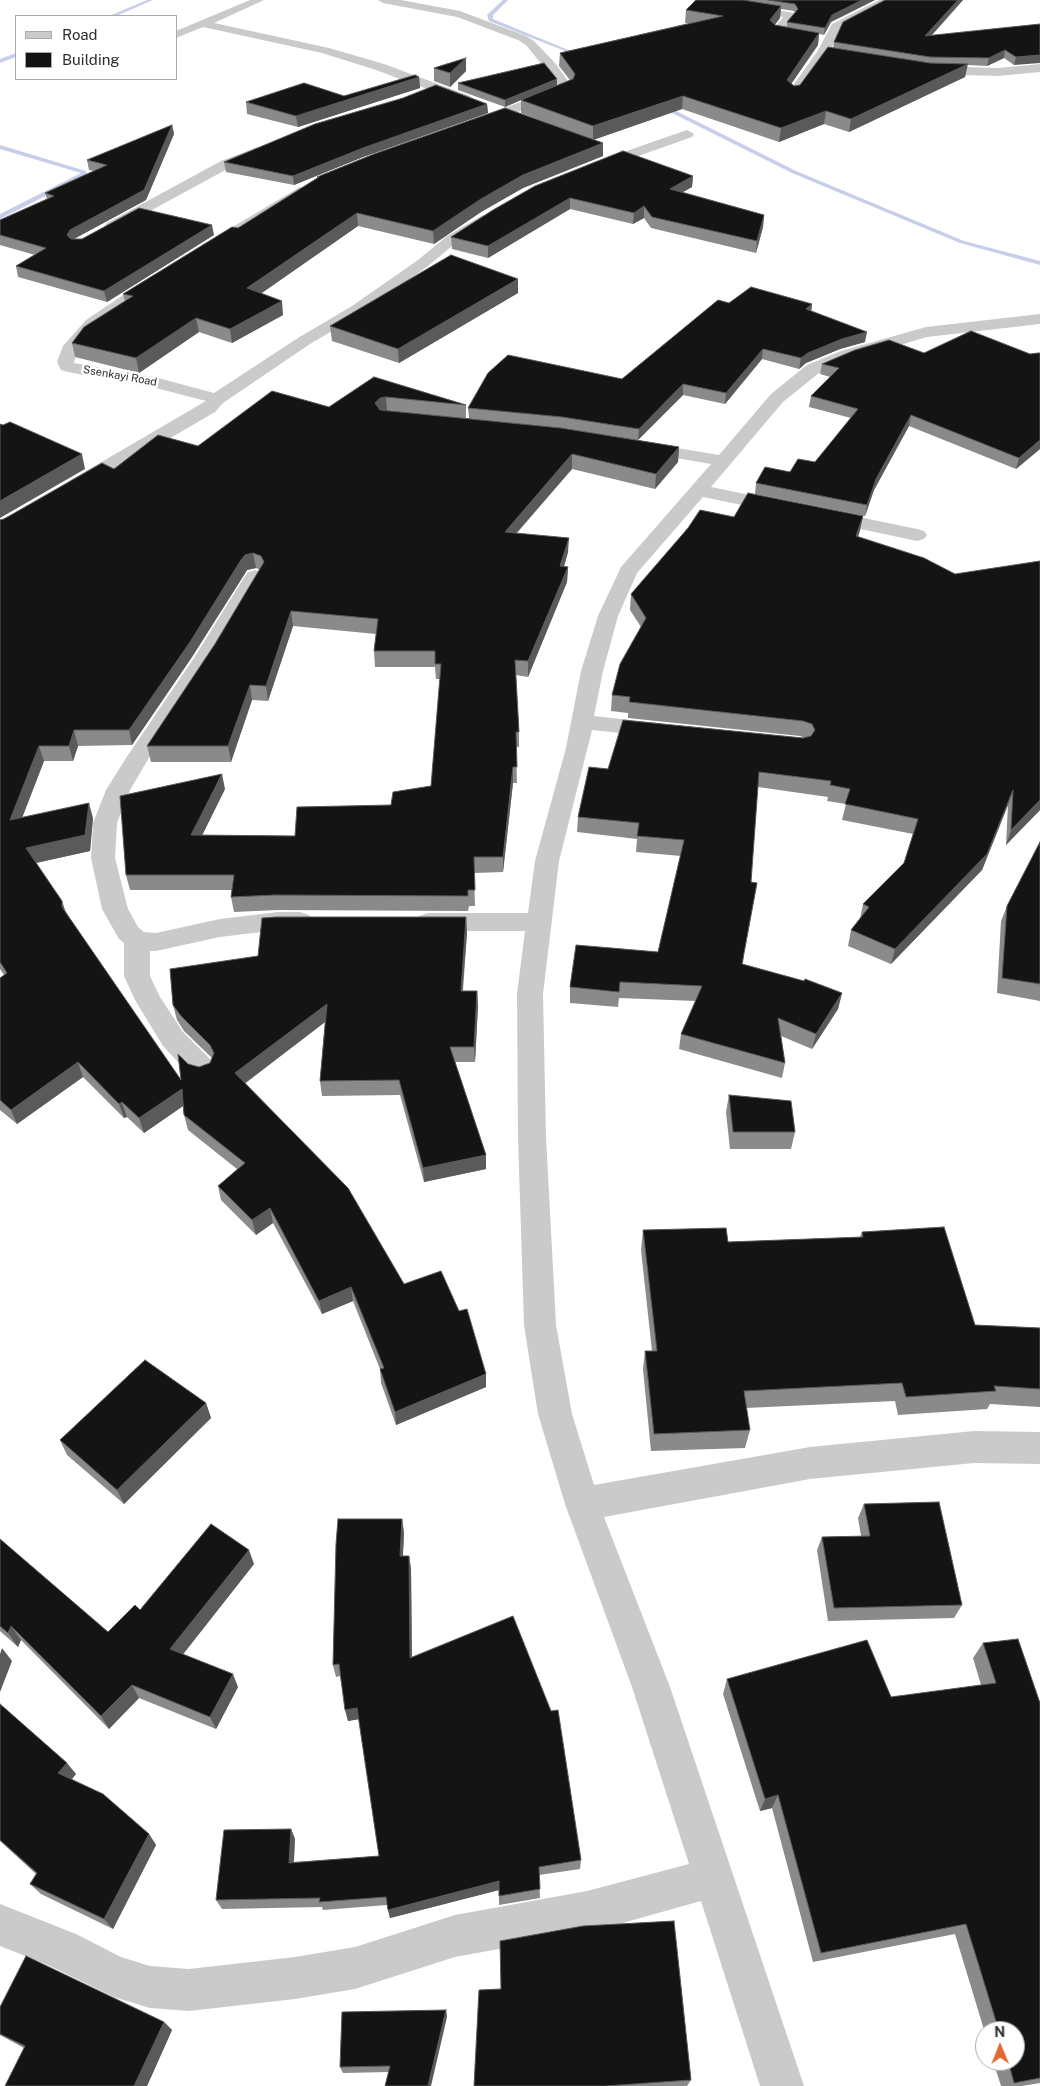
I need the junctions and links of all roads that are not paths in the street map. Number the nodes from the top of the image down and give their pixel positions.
1 (260, 0) edge
2 (383, 0) edge
3 (698, 0) edge
4 (888, 0) edge
5 (203, 24) junction
6 (178, 34) edge
7 (826, 47) junction
8 (871, 62) edge
9 (1040, 68) edge
10 (918, 69) edge
11 (435, 88) junction
12 (793, 94) edge
13 (417, 95) edge
14 (503, 114) junction
15 (521, 120) edge
16 (468, 127) edge
17 (687, 134) dead end
18 (268, 146) edge
19 (602, 150) edge
20 (620, 156) junction
21 (581, 172) edge
22 (316, 184) edge
23 (495, 213) edge
24 (104, 230) edge
25 (197, 254) edge
26 (164, 274) edge
27 (1040, 319) edge
28 (217, 399) junction
29 (628, 445) edge
30 (723, 462) junction
31 (699, 490) junction
32 (60, 494) edge
33 (917, 535) dead end
34 (255, 576) edge
35 (582, 722) junction
36 (681, 732) edge
37 (326, 921) edge
38 (404, 921) edge
39 (539, 922) junction
40 (137, 940) junction
41 (202, 1069) edge
42 (1040, 1448) edge
43 (582, 1504) junction
44 (714, 1878) junction
45 (0, 1925) edge
46 (782, 2086) edge

1 - 5 street
2 - 14 street
3 - 7 street
4 - 7 street
5 - 6 street
5 - 11 street
7 - 8 street
7 - 12 street
9 - 10 street
11 - 13 street
11 - 14 street
14 - 15 street
14 - 16 street
17 - 20 street
18 - 24 street
19 - 20 street
20 - 21 street
22 - 25 street
23 - 28 street
26 - 28 street, Ssenkayi Road
27 - 30 street
28 - 32 street
29 - 30 street
30 - 31 street
31 - 33 street
31 - 35 street
34 - 40 street
35 - 36 street
35 - 39 street
37 - 40 street
38 - 39 street
39 - 43 street
40 - 41 street
42 - 43 street
43 - 44 street
44 - 45 street
44 - 46 street

